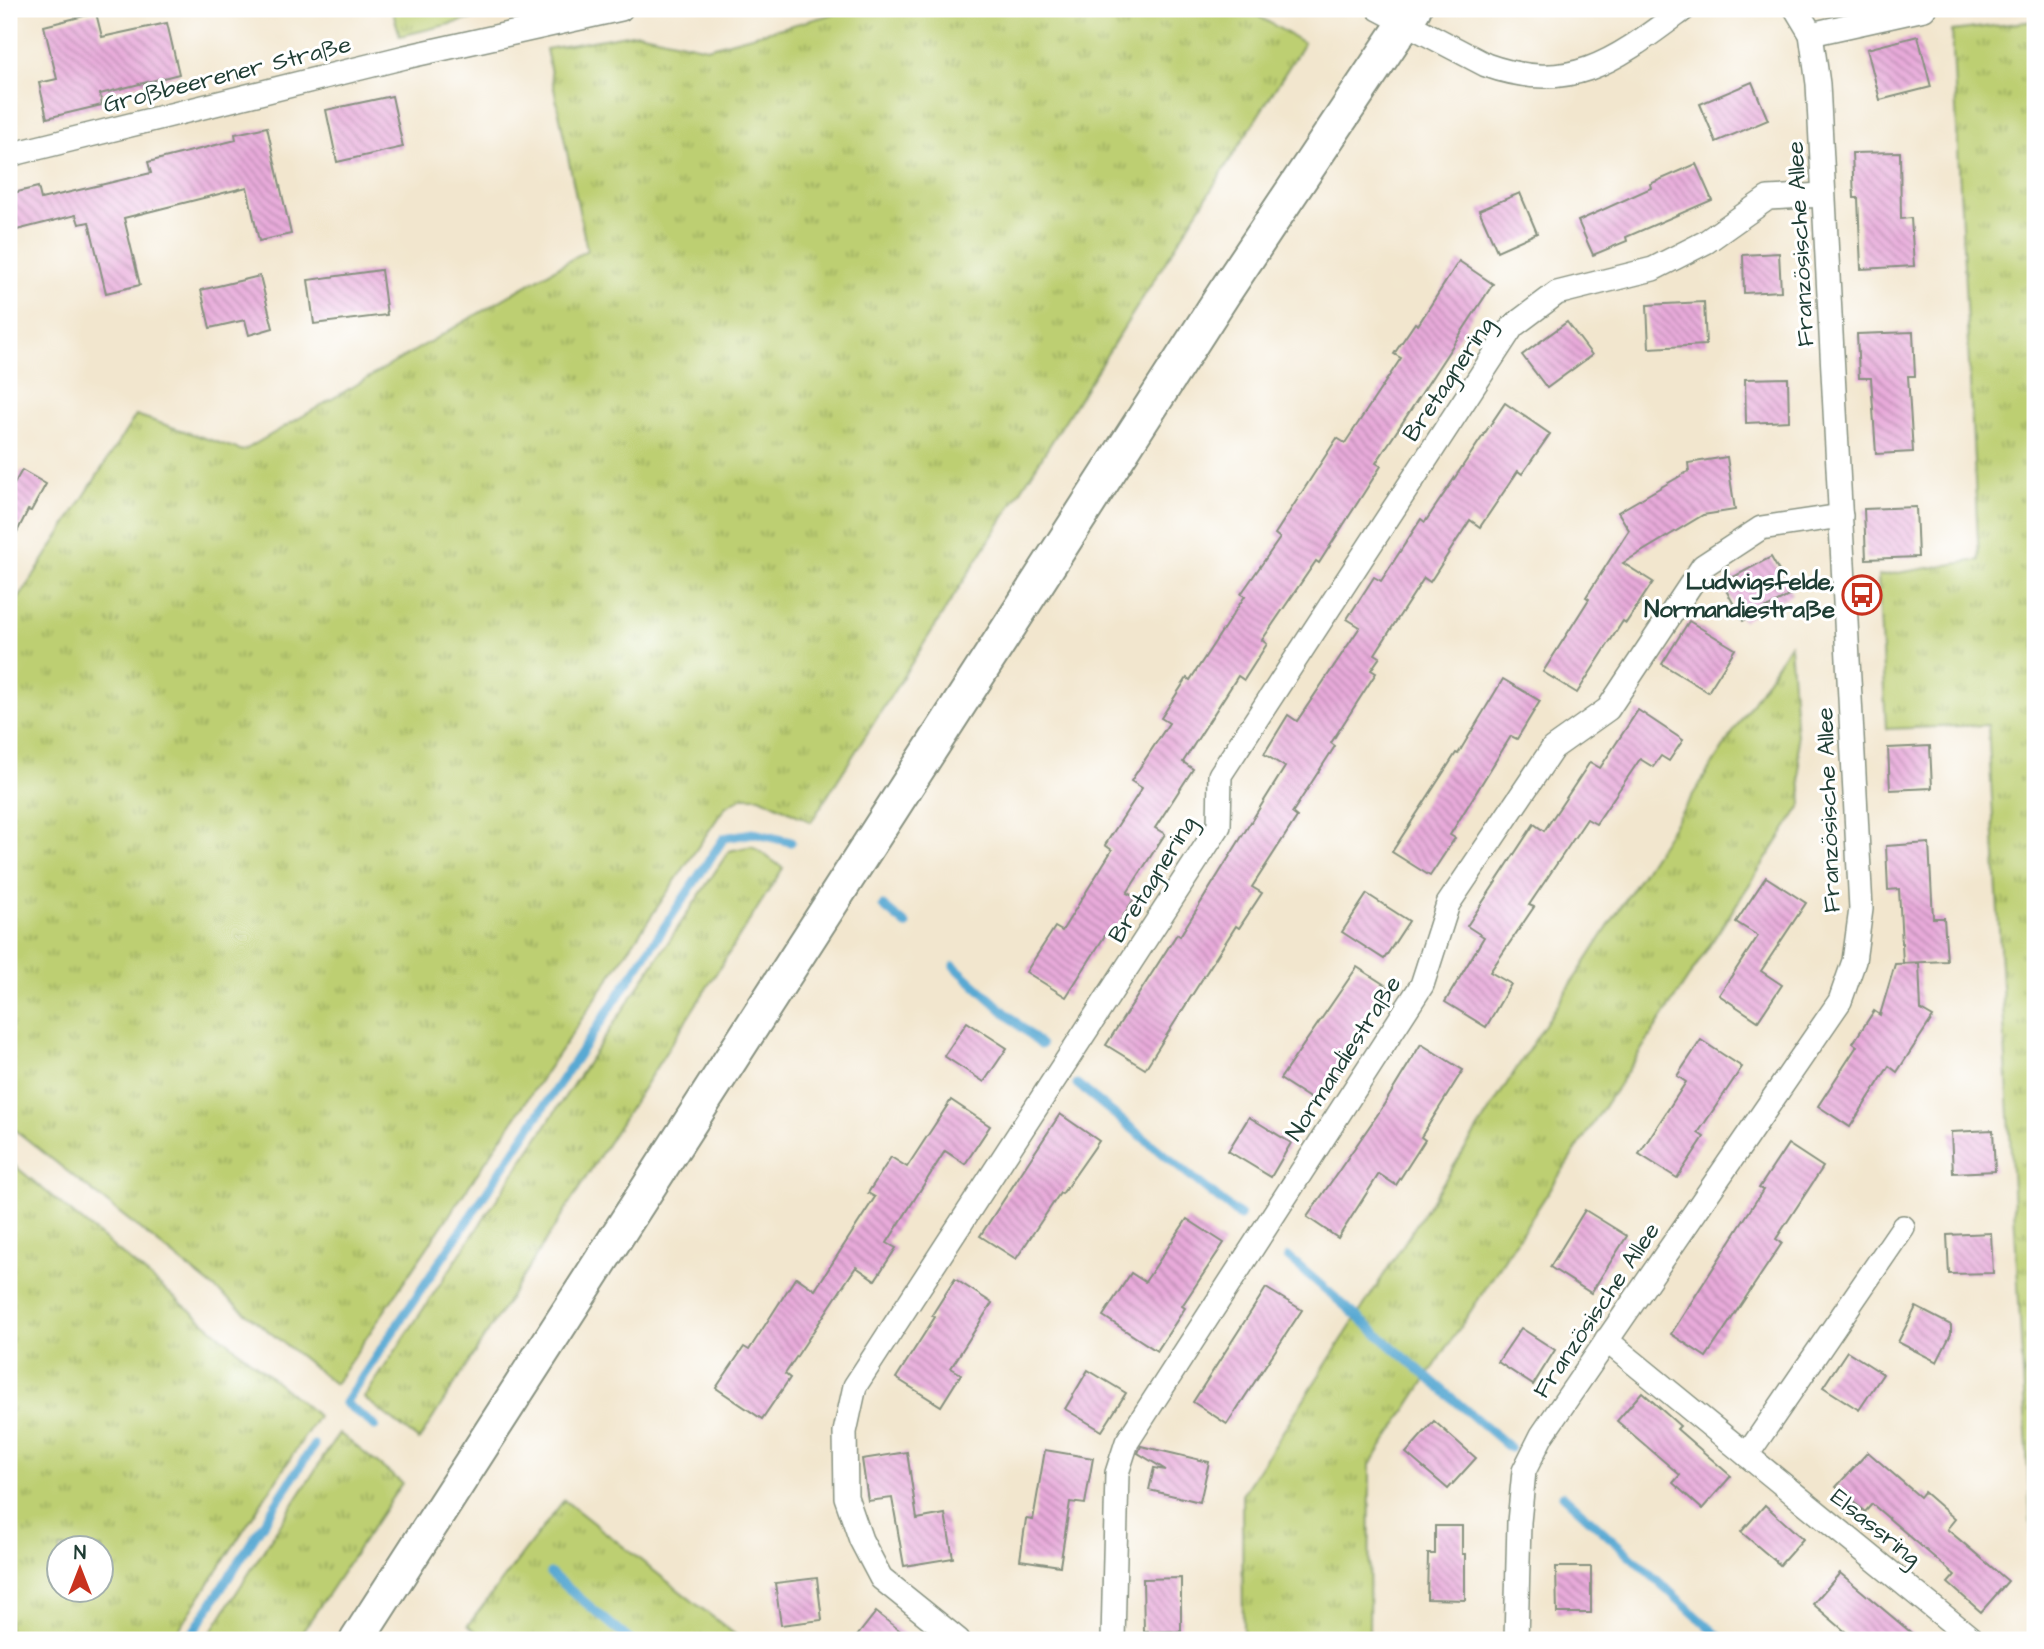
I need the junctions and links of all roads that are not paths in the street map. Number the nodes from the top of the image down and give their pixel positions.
1 (621, 9) edge
2 (1684, 9) edge
3 (1796, 9) edge
4 (1924, 9) edge
5 (1399, 13) edge
6 (1811, 34) junction
7 (9, 155) edge
8 (1823, 195) junction
9 (1841, 516) junction
10 (1903, 1227) dead end
11 (1606, 1340) junction
12 (1746, 1455) junction
13 (357, 1640) edge
14 (958, 1640) edge
15 (1113, 1640) edge
16 (1516, 1640) edge
17 (1973, 1640) edge

1 - 7 street, Großbeerener Straße
2 - 5 street
3 - 6 street, Französische Allee
4 - 6 street
5 - 13 main road
6 - 8 street, Französische Allee
8 - 9 street, Französische Allee
8 - 14 street, Bretagnering
9 - 11 street, Französische Allee
9 - 15 street, Normandiestraße
10 - 12 street
11 - 12 street, Elsassring
11 - 16 street, Französische Allee
12 - 17 street, Elsassring

